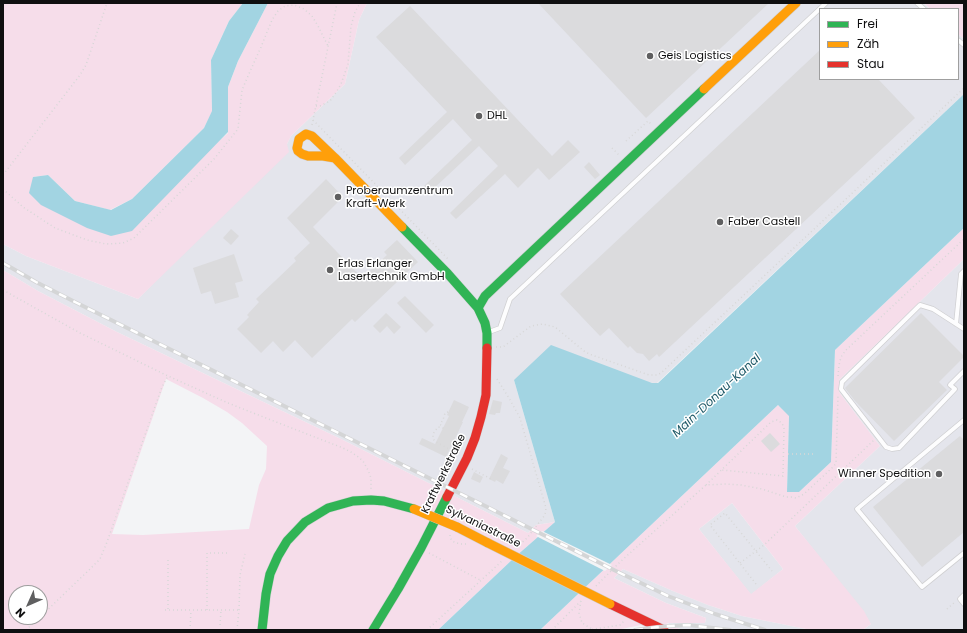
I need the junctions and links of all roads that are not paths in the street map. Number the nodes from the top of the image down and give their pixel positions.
1 (796, 3) edge
2 (819, 10) edge
3 (335, 158) dead end
4 (964, 271) edge
5 (478, 308) junction
6 (956, 324) junction
7 (964, 329) edge
8 (487, 333) junction
9 (964, 371) edge
10 (964, 420) edge
11 (964, 553) edge
12 (964, 595) edge
13 (964, 604) edge
14 (262, 630) edge
15 (373, 630) edge
16 (664, 630) edge

1 - 5 street
2 - 8 lane
3 - 5 street, Kraftwerkstraße
4 - 6 lane
5 - 8 street, Kraftwerkstraße
6 - 7 lane
6 - 9 lane
8 - 15 street, Kraftwerkstraße
10 - 11 lane
12 - 13 lane
14 - 16 street, Sylvaniastraße, bridge

